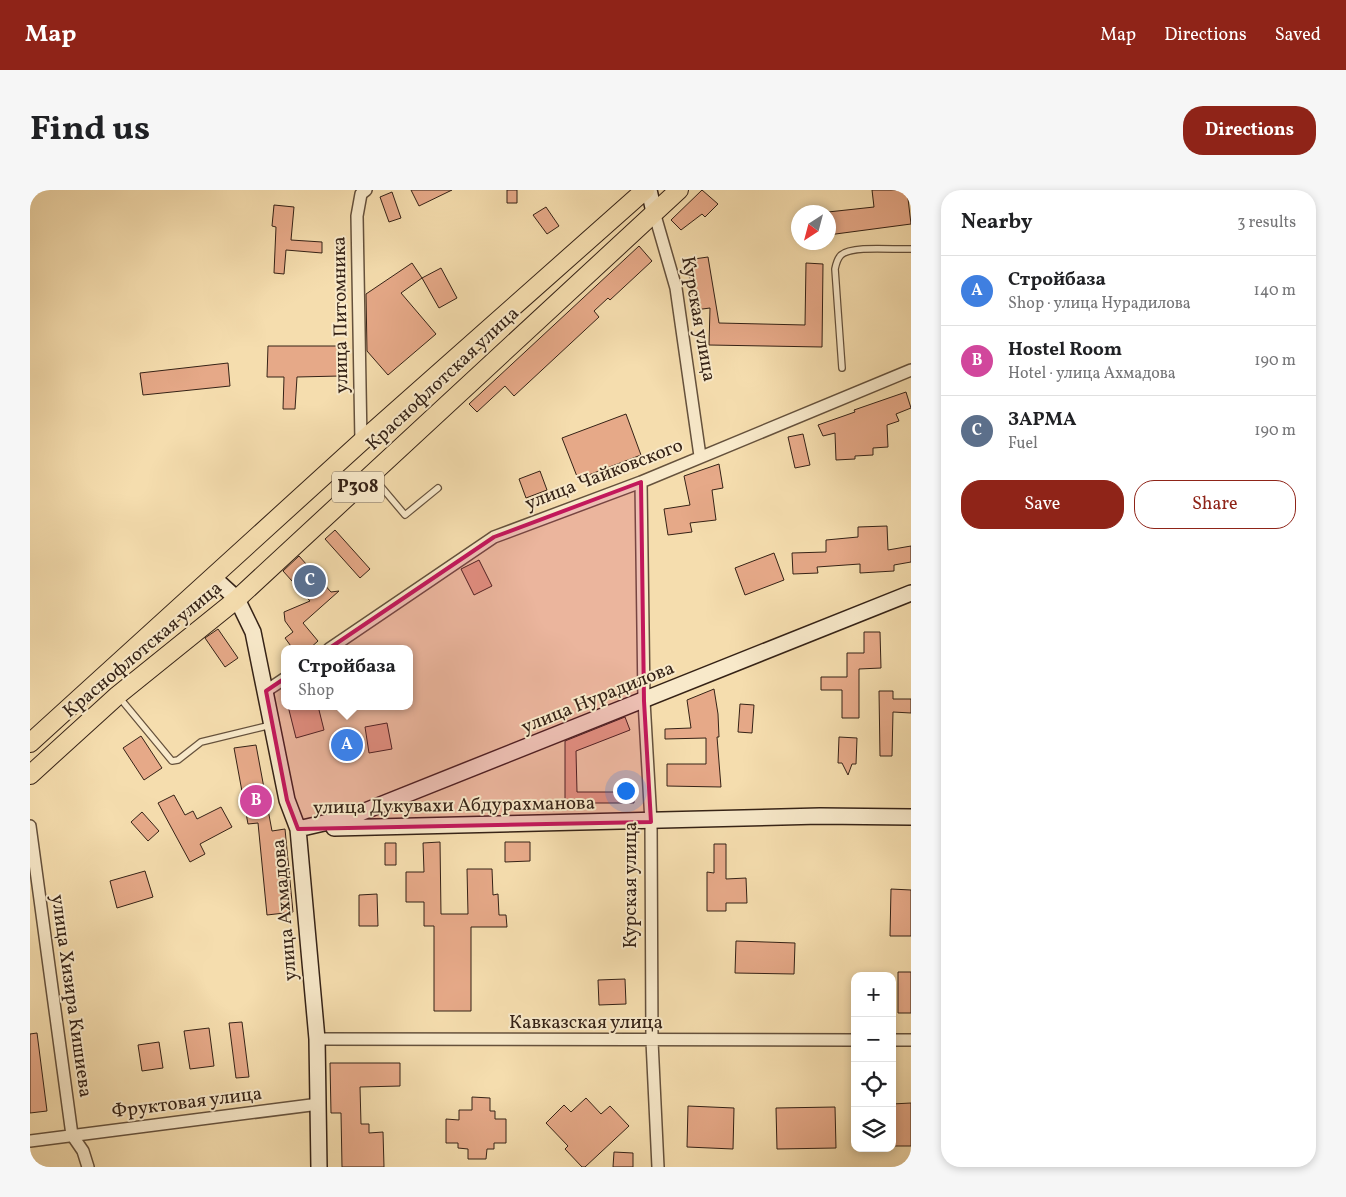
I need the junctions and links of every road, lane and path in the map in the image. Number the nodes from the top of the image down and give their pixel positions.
1 (366, 190) edge
2 (644, 190) edge
3 (649, 190) edge
4 (679, 190) edge
5 (654, 212) junction
6 (911, 249) edge
7 (842, 368) dead end
8 (911, 370) edge
9 (361, 442) junction
10 (700, 456) junction
11 (371, 474) junction
12 (641, 482) junction
13 (438, 488) dead end
14 (214, 578) junction
15 (911, 593) edge
16 (237, 599) junction
17 (335, 645) edge
18 (281, 681) edge
19 (266, 691) junction
20 (118, 695) junction
21 (644, 702) junction
22 (273, 725) junction
23 (30, 743) edge
24 (30, 774) edge
25 (911, 817) edge
26 (651, 822) junction
27 (30, 826) edge
28 (298, 829) junction
29 (317, 1039) junction
30 (851, 1040) edge
31 (896, 1040) edge
32 (911, 1040) edge
33 (652, 1041) junction
34 (318, 1104) junction
35 (72, 1135) junction
36 (30, 1140) edge
37 (88, 1167) edge
38 (319, 1167) edge
39 (658, 1167) edge

1 - 9 street, улица Питомника
2 - 9 main road, Краснофлотская улица / p308
3 - 5 street, Курская улица
4 - 5 main road, Краснофлотская улица / P308
5 - 10 street, Курская улица
5 - 11 main road, Краснофлотская улица / P308
6 - 7 lane
8 - 10 street, улица Чайковского
9 - 14 main road, Краснофлотская улица / p308
10 - 12 street, улица Чайковского
11 - 13 lane
11 - 16 main road, Краснофлотская улица / P308
12 - 17 street, улица Чайковского
12 - 21 street, Курская улица
14 - 16 street, улица Ахмадова
14 - 23 main road, Краснофлотская улица / p308
15 - 21 street, улица Нурадилова
16 - 19 street, улица Ахмадова
16 - 20 main road, Краснофлотская улица / P308
18 - 19 street
19 - 22 street, улица Ахмадова
20 - 22 lane
20 - 24 main road, Краснофлотская улица / P308
21 - 26 street, Курская улица
21 - 28 street, улица Нурадилова
22 - 28 street, улица Ахмадова
25 - 26 street, улица Дукувахи Абдурахманова
26 - 28 street, улица Дукувахи Абдурахманова
26 - 33 street, Курская улица
27 - 35 street, улица Хизира Кишиева
28 - 29 street, улица Ахмадова
29 - 33 street, Кавказская улица
29 - 34 street, улица Ахмадова
30 - 33 street, Кавказская улица
31 - 32 street
33 - 39 street, Курская улица
34 - 35 street, Фруктовая улица
34 - 38 street, улица Ахмадова
35 - 36 street, Фруктовая улица
35 - 37 street, улица Хизира Кишиева

